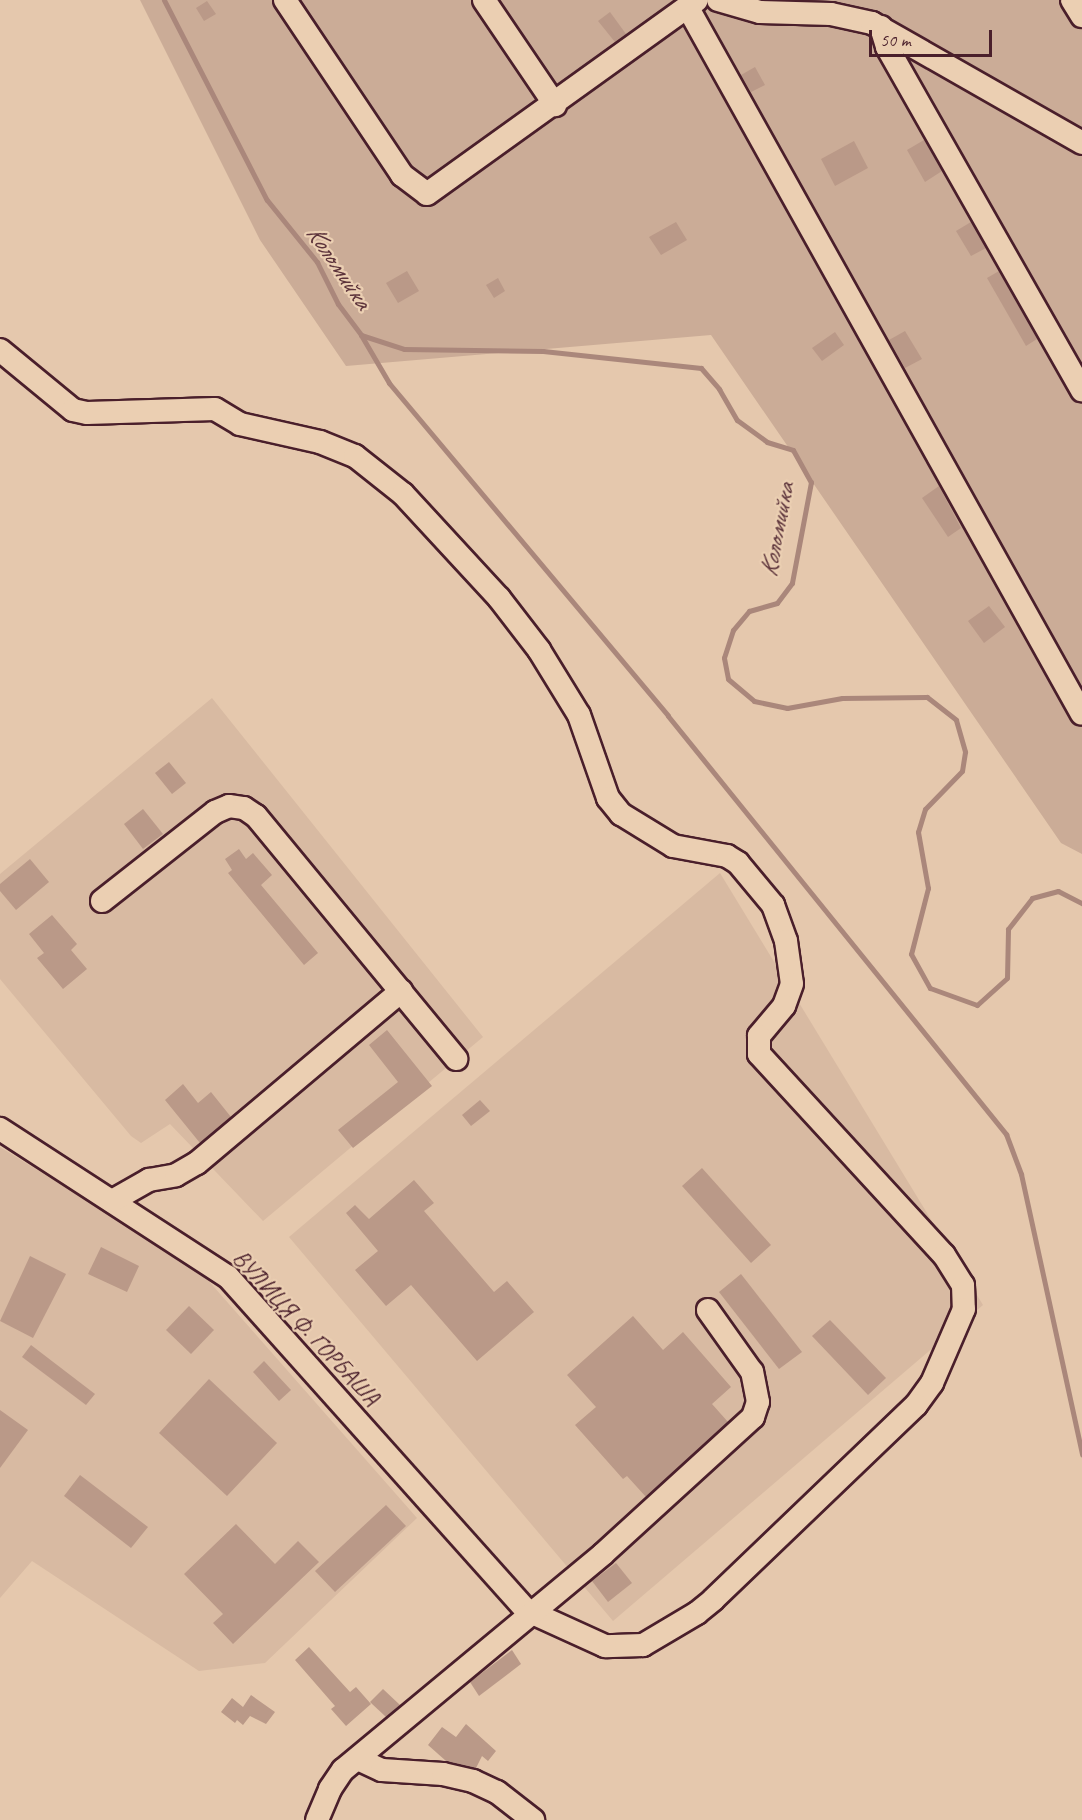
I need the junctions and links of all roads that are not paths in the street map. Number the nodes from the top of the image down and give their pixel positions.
1 (285, 0) edge
2 (484, 0) edge
3 (718, 0) edge
4 (1072, 0) edge
5 (692, 4) edge
6 (827, 7) edge
7 (1082, 16) edge
8 (881, 27) junction
9 (555, 105) junction
10 (1082, 143) edge
11 (0, 350) edge
12 (1082, 390) edge
13 (1082, 714) edge
14 (102, 901) dead end
15 (400, 991) junction
16 (456, 1059) dead end
17 (0, 1129) edge
18 (112, 1202) junction
19 (708, 1310) dead end
20 (530, 1614) junction
21 (358, 1759) junction
22 (317, 1820) edge
23 (533, 1820) edge

1 - 9 street
2 - 9 street
3 - 6 street
4 - 7 street
5 - 9 street
5 - 13 street
6 - 8 street
8 - 10 street
8 - 12 street
11 - 20 street
14 - 15 street
15 - 16 street
15 - 18 street
17 - 18 street, ВУЛИЦЯ Ф. ГОРБАША
18 - 20 street, ВУЛИЦЯ Ф. ГОРБАША
19 - 20 street
20 - 21 street
21 - 22 street
21 - 23 street

